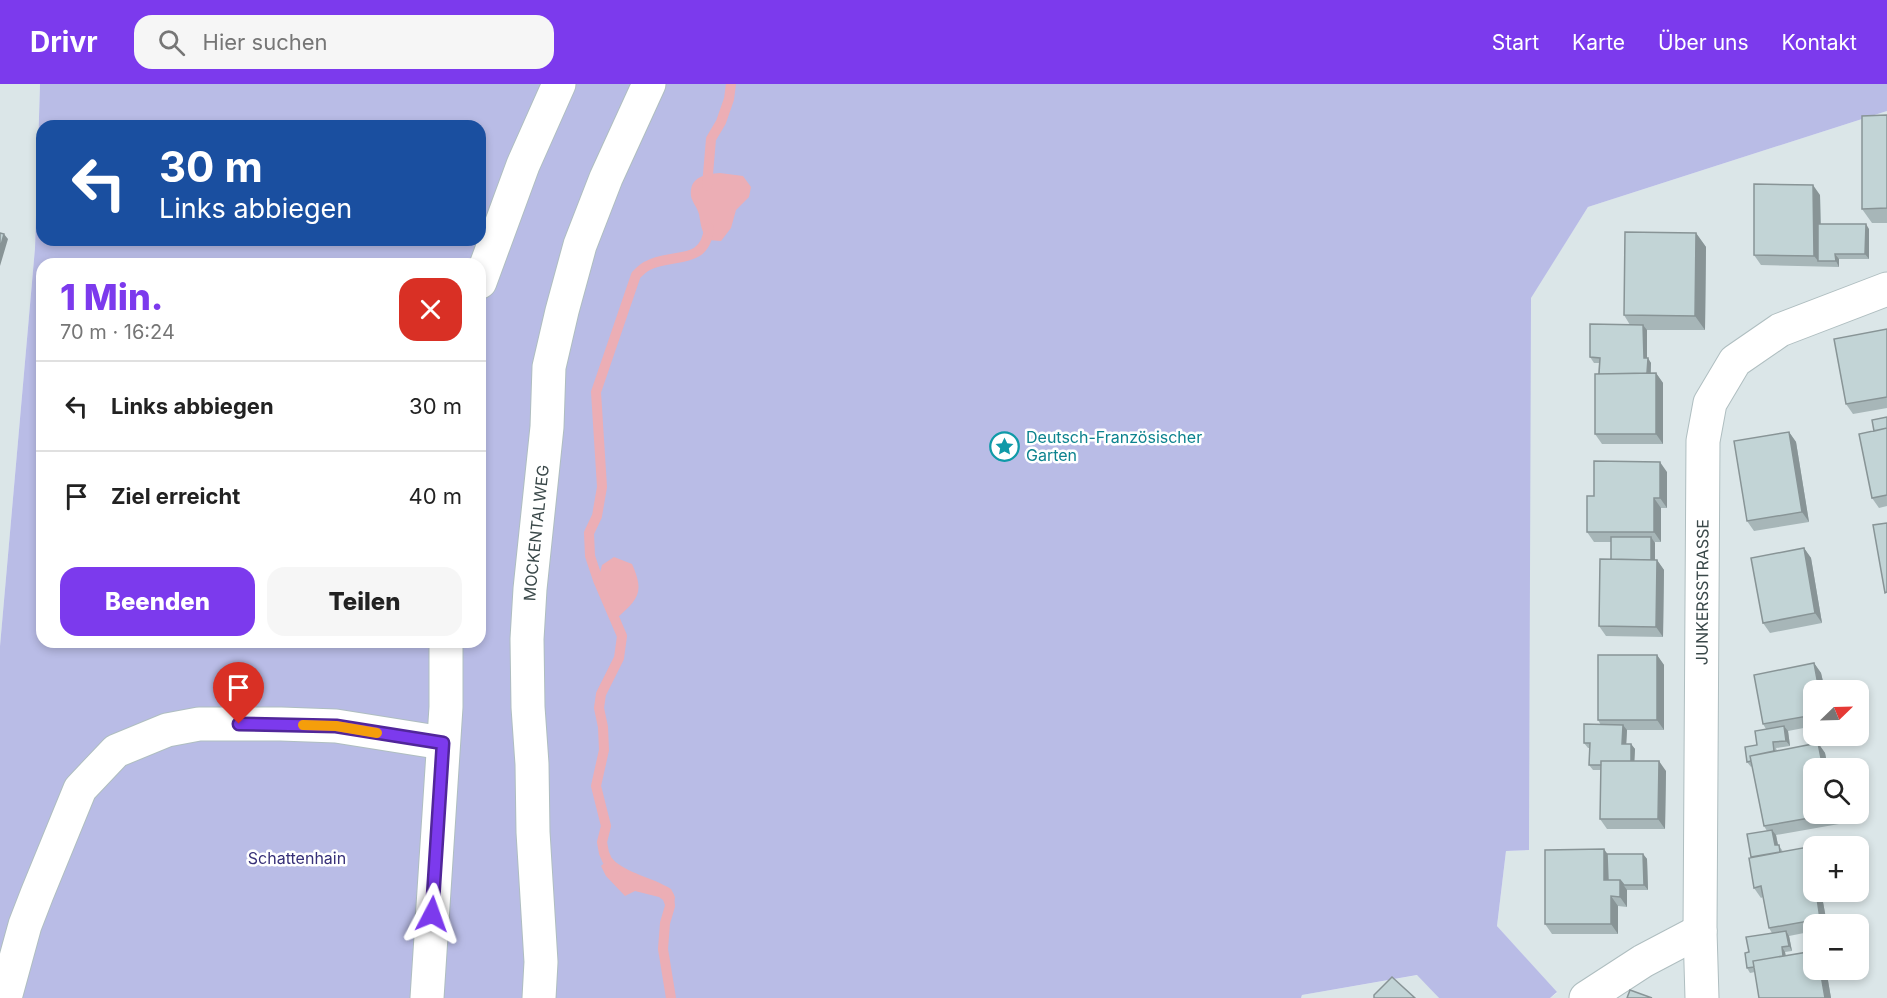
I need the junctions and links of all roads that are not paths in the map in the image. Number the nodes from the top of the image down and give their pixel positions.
1 (559, 84) edge
2 (649, 84) edge
3 (486, 266) edge
4 (1887, 290) edge
5 (446, 648) edge
6 (443, 743) junction
7 (1700, 931) junction
8 (5, 998) edge
9 (427, 998) edge
10 (540, 998) edge
11 (1586, 998) edge
12 (1702, 998) edge

1 - 3 street
2 - 10 street, MOCKENTALWEG
4 - 7 street, JUNKERSSTRASSE
5 - 6 street
6 - 8 street
6 - 9 street
7 - 11 street
7 - 12 street, JUNKERSSTRASSE

